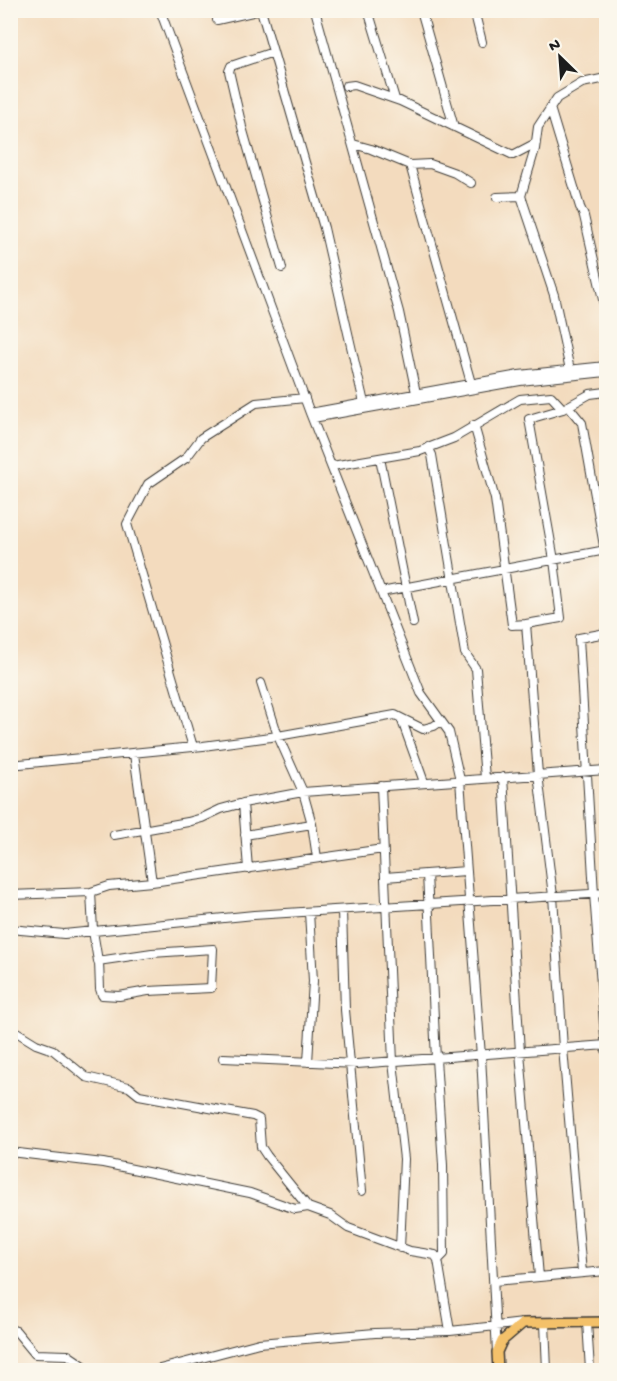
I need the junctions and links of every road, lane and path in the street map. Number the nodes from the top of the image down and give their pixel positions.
1 (160, 10) edge
2 (261, 10) edge
3 (315, 10) edge
4 (368, 10) edge
5 (421, 10) edge
6 (474, 10) edge
7 (217, 20) dead end
8 (482, 42) dead end
9 (273, 52) junction
10 (606, 78) edge
11 (346, 86) dead end
12 (395, 99) junction
13 (550, 108) junction
14 (454, 127) junction
15 (536, 143) junction
16 (353, 144) junction
17 (410, 165) junction
18 (471, 183) dead end
19 (497, 196) dead end
20 (521, 196) junction
21 (282, 268) dead end
22 (606, 314) edge
23 (606, 366) edge
24 (570, 370) junction
25 (606, 372) edge
26 (471, 383) junction
27 (606, 392) edge
28 (416, 393) junction
29 (305, 398) junction
30 (364, 403) junction
31 (565, 407) junction
32 (311, 415) junction
33 (474, 425) junction
34 (428, 447) junction
35 (380, 458) junction
36 (332, 466) junction
37 (606, 550) edge
38 (606, 556) edge
39 (554, 560) junction
40 (504, 569) junction
41 (454, 578) junction
42 (406, 587) junction
43 (381, 592) junction
44 (413, 623) dead end
45 (526, 624) junction
46 (606, 633) edge
47 (261, 683) dead end
48 (400, 718) junction
49 (441, 721) junction
50 (278, 736) junction
51 (193, 747) junction
52 (134, 754) junction
53 (10, 765) edge
54 (606, 770) edge
55 (586, 771) junction
56 (538, 774) junction
57 (503, 777) junction
58 (484, 778) junction
59 (460, 780) junction
60 (424, 782) junction
61 (381, 786) junction
62 (303, 792) junction
63 (243, 803) junction
64 (312, 824) junction
65 (145, 830) junction
66 (114, 835) dead end
67 (245, 835) junction
68 (383, 849) junction
69 (317, 858) junction
70 (248, 868) junction
71 (466, 871) junction
72 (427, 874) junction
73 (385, 877) junction
74 (152, 882) junction
75 (91, 892) junction
76 (606, 893) edge
77 (594, 894) junction
78 (10, 896) edge
79 (553, 896) junction
80 (510, 899) junction
81 (468, 902) junction
82 (428, 904) junction
83 (386, 908) junction
84 (342, 910) junction
85 (309, 912) junction
86 (10, 929) edge
87 (93, 930) junction
88 (99, 961) junction
89 (10, 1028) edge
90 (606, 1047) edge
91 (563, 1048) junction
92 (520, 1052) junction
93 (481, 1056) junction
94 (224, 1058) dead end
95 (436, 1059) junction
96 (308, 1062) junction
97 (393, 1062) junction
98 (349, 1064) junction
99 (10, 1152) edge
100 (362, 1191) dead end
101 (308, 1207) junction
102 (400, 1248) junction
103 (438, 1260) junction
104 (606, 1271) edge
105 (582, 1273) junction
106 (539, 1277) junction
107 (494, 1281) junction
108 (587, 1322) junction
109 (606, 1322) edge
110 (523, 1323) junction
111 (545, 1323) junction
112 (495, 1328) junction
113 (10, 1329) edge
114 (450, 1331) junction
115 (497, 1352) junction
116 (90, 1371) edge
117 (156, 1371) edge
118 (498, 1371) edge
119 (548, 1371) edge
120 (590, 1371) edge

1 - 29 street
2 - 7 street
2 - 9 street
3 - 16 street
4 - 12 street
5 - 14 street
6 - 8 street
9 - 21 street
9 - 30 street
10 - 13 street
11 - 12 street
12 - 14 street
13 - 15 street
13 - 22 street
14 - 15 street
15 - 20 street
16 - 17 street
16 - 28 street
17 - 18 street
17 - 26 street
19 - 20 street
20 - 24 street
23 - 24 street
24 - 26 street
25 - 32 street
26 - 28 street
27 - 31 street
28 - 30 street
29 - 32 street
29 - 51 street
30 - 32 street
31 - 33 street
31 - 37 street
31 - 39 street
32 - 36 street
33 - 34 street
33 - 40 street
34 - 35 street
34 - 41 street
35 - 36 street
35 - 42 street
36 - 43 street
37 - 38 street
37 - 39 street
39 - 40 street
39 - 45 street
40 - 41 street
40 - 45 street
41 - 42 street
41 - 58 street
42 - 43 street
42 - 44 street
43 - 49 street
45 - 56 street
46 - 55 street
47 - 50 street
48 - 49 street
48 - 50 street
48 - 60 street
49 - 59 street
50 - 51 street
50 - 62 street
51 - 52 street
52 - 53 street
52 - 65 street
54 - 55 street
55 - 56 street
55 - 77 street
56 - 57 street
56 - 79 street
57 - 58 street
57 - 80 street
58 - 59 street
59 - 60 street
59 - 71 street
60 - 61 street
61 - 62 street
61 - 68 street
62 - 63 street
62 - 64 street
63 - 65 street
63 - 67 street
64 - 67 street
64 - 69 street
65 - 66 street
65 - 74 street
67 - 70 street
68 - 69 street
68 - 73 street
69 - 70 street
70 - 74 street
71 - 72 street
71 - 81 street
72 - 73 street
72 - 82 street
73 - 83 street
74 - 75 street
75 - 78 street
75 - 87 street
76 - 77 street
77 - 79 street
77 - 90 street
79 - 80 street
79 - 91 street
80 - 81 street
80 - 92 street
81 - 82 street
81 - 93 street
82 - 83 street
82 - 95 street
83 - 84 street
83 - 97 street
84 - 85 street
84 - 98 street
85 - 87 street
85 - 96 street
86 - 87 street
87 - 88 street
88 - 88 street
89 - 101 street
90 - 91 street
91 - 92 street
91 - 105 street
92 - 93 street
92 - 106 street
93 - 95 street
93 - 107 street
94 - 96 street
95 - 97 street
95 - 103 street
96 - 98 street
97 - 98 street
97 - 102 street
98 - 100 street
99 - 101 street
101 - 102 street
102 - 103 street
103 - 114 street
104 - 105 street
105 - 106 street
106 - 107 street
107 - 112 street
108 - 109 main road
108 - 111 main road
108 - 120 street
110 - 111 main road
110 - 112 street
110 - 115 main road
111 - 119 street
112 - 114 street
112 - 115 street
113 - 116 street
114 - 117 street
115 - 118 main road

